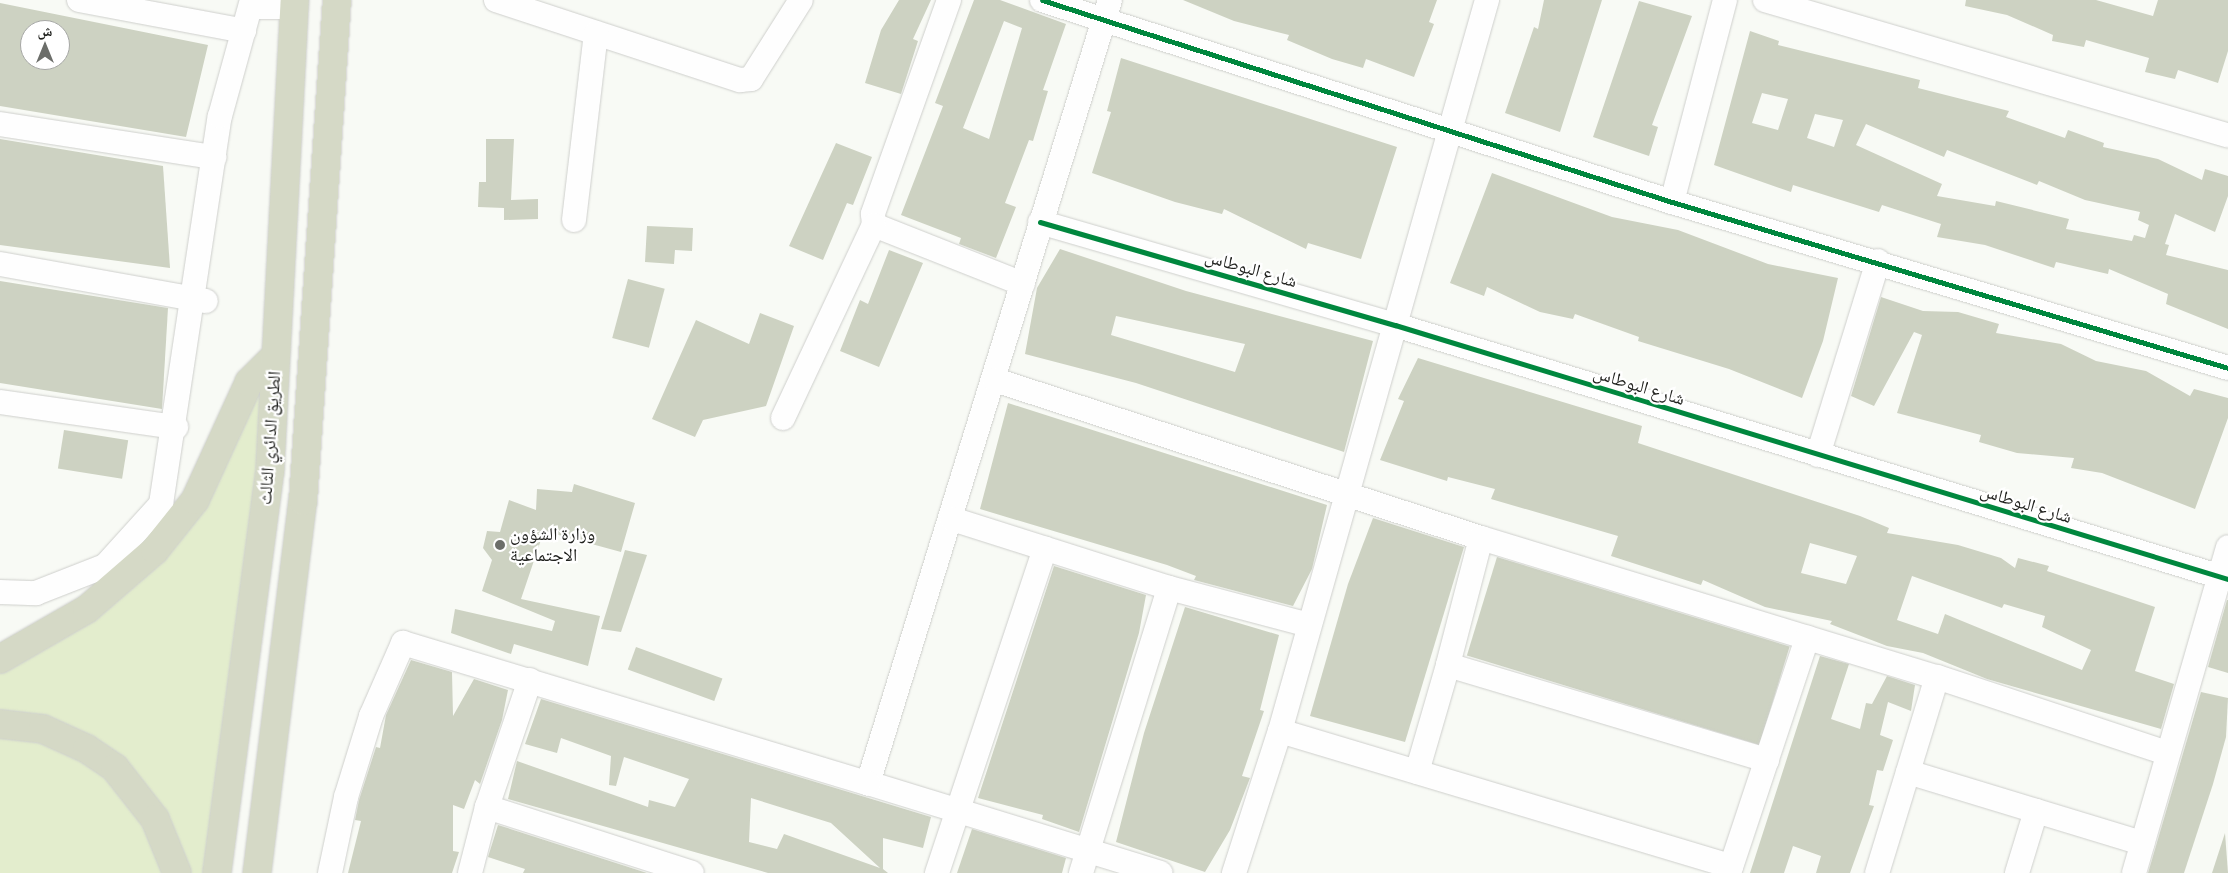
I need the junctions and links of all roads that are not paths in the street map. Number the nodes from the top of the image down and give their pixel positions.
1 (79, 0) edge
2 (337, 0) edge
3 (496, 0) edge
4 (800, 0) edge
5 (949, 0) edge
6 (1042, 0) edge
7 (1487, 0) edge
8 (1725, 0) edge
9 (1765, 0) edge
10 (252, 4) edge
11 (295, 4) edge
12 (1830, 8) edge
13 (1107, 10) edge
14 (244, 31) junction
15 (596, 33) junction
16 (0, 124) edge
17 (1447, 130) junction
18 (2228, 135) edge
19 (214, 157) junction
20 (1672, 202) junction
21 (574, 220) dead end
22 (1040, 222) junction
23 (874, 225) junction
24 (1878, 261) junction
25 (0, 264) edge
26 (1023, 284) junction
27 (200, 299) junction
28 (1395, 325) junction
29 (275, 356) junction
30 (2228, 368) edge
31 (995, 380) junction
32 (0, 402) edge
33 (783, 418) dead end
34 (176, 427) junction
35 (1818, 455) junction
36 (1348, 494) junction
37 (952, 519) junction
38 (1481, 538) junction
39 (2228, 547) edge
40 (1045, 549) junction
41 (2223, 578) edge
42 (1169, 588) junction
43 (0, 592) edge
44 (1309, 625) junction
45 (1807, 638) junction
46 (0, 659) edge
47 (1448, 664) junction
48 (1936, 677) junction
49 (530, 680) junction
50 (0, 724) edge
51 (1280, 732) junction
52 (2167, 753) junction
53 (1767, 760) junction
54 (1417, 772) junction
55 (1908, 772) junction
56 (868, 783) junction
57 (487, 807) junction
58 (2036, 811) junction
59 (956, 812) junction
60 (2142, 843) junction
61 (1088, 850) junction
62 (1730, 869) edge
63 (177, 873) edge
64 (217, 873) edge
65 (258, 873) edge
66 (330, 873) edge
67 (470, 873) edge
68 (692, 873) edge
69 (937, 873) edge
70 (1081, 873) edge
71 (1160, 873) edge
72 (1234, 873) edge
73 (1877, 873) edge
74 (2017, 873) edge
75 (2134, 873) edge

1 - 14 street
2 - 65 highway
3 - 15 street
4 - 15 street
5 - 23 street
6 - 13 street
7 - 17 street
8 - 20 street
9 - 12 street
10 - 11 street
10 - 14 street
11 - 29 highway, الطريق الدائري الثالث
12 - 18 street
13 - 17 street
13 - 22 street
14 - 19 street
15 - 21 street
16 - 19 street
17 - 20 street
17 - 28 street
19 - 27 street
20 - 24 street
22 - 26 street
22 - 28 street, شارع البوطاس
23 - 26 street
23 - 33 street
24 - 30 street
24 - 35 street
25 - 27 street
26 - 31 street
27 - 34 street
28 - 35 street, شارع البوطاس
28 - 36 street
29 - 46 highway
29 - 64 highway, الطريق الدائري الثالث
31 - 36 street
31 - 37 street
32 - 34 street
34 - 43 street
35 - 41 street, شارع البوطاس
36 - 38 street
36 - 44 street
37 - 40 street
37 - 56 street
38 - 45 street
38 - 47 street
39 - 41 street
40 - 42 street
40 - 59 street
41 - 52 street
42 - 44 street
42 - 61 street
44 - 51 street
45 - 48 street
45 - 53 street
47 - 53 street
47 - 54 street
48 - 52 street
48 - 55 street
49 - 56 street
49 - 57 street
49 - 66 street
50 - 63 highway
51 - 54 street
51 - 72 street
52 - 60 street
53 - 62 street
54 - 62 street
55 - 58 street
55 - 73 street
56 - 59 street
57 - 67 street
57 - 68 street
58 - 60 street
58 - 74 street
59 - 61 street
59 - 69 street
60 - 75 street
61 - 70 street
61 - 71 street

